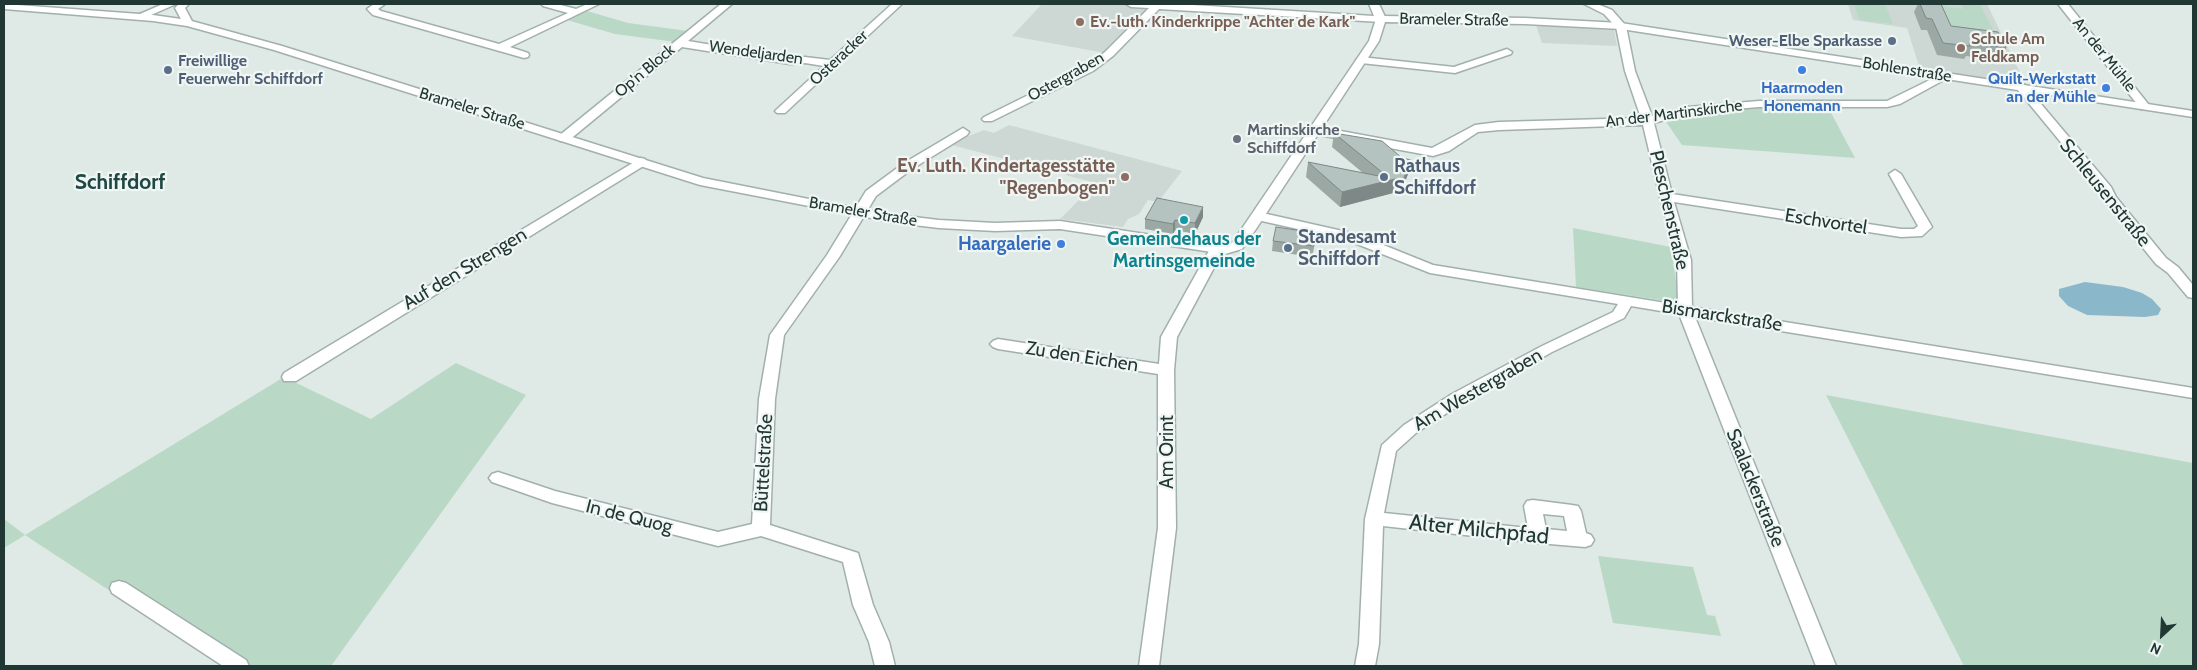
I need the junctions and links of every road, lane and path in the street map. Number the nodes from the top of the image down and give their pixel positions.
1 (380, 4) edge
2 (546, 4) edge
3 (594, 4) edge
4 (727, 4) edge
5 (897, 4) edge
6 (1132, 4) edge
7 (1374, 4) edge
8 (1589, 4) edge
9 (2063, 4) edge
10 (178, 5) edge
11 (1157, 5) edge
12 (4, 6) edge
13 (577, 12) junction
14 (138, 17) junction
15 (152, 18) junction
16 (1381, 19) junction
17 (188, 23) junction
18 (1621, 26) junction
19 (679, 43) junction
20 (500, 48) junction
21 (1507, 52) dead end
22 (524, 55) dead end
23 (1361, 60) junction
24 (832, 64) junction
25 (1946, 76) junction
26 (2021, 87) junction
27 (2145, 107) junction
28 (781, 111) dead end
29 (2193, 114) edge
30 (988, 119) dead end
31 (1648, 121) junction
32 (1314, 130) junction
33 (962, 132) dead end
34 (564, 138) junction
35 (641, 162) junction
36 (1895, 174) dead end
37 (1666, 197) junction
38 (858, 213) junction
39 (1258, 216) junction
40 (1216, 248) junction
41 (2193, 294) edge
42 (1627, 300) junction
43 (1685, 310) junction
44 (998, 344) dead end
45 (1166, 370) junction
46 (290, 377) dead end
47 (2193, 392) edge
48 (498, 478) dead end
49 (1374, 519) junction
50 (761, 529) junction
51 (1538, 536) junction
52 (119, 588) dead end
53 (239, 666) edge
54 (885, 666) edge
55 (1149, 666) edge
56 (1365, 666) edge
57 (1826, 666) edge

1 - 20 street
2 - 13 street
3 - 13 street
4 - 19 street, Op'n Block
5 - 24 street, Osteracker
6 - 11 street
7 - 16 street
8 - 18 street
9 - 27 street, An der Mühle
10 - 14 street
10 - 15 street
10 - 17 street
11 - 16 street
11 - 30 street, Ostergraben
12 - 14 street, Brameler Straße
13 - 20 street
14 - 15 street, Brameler Straße
15 - 17 street, Brameler Straße
16 - 18 street, Brameler Straße
16 - 23 street, Brameler Straße
17 - 34 street, Brameler Straße
18 - 25 street, Bohlenstraße
18 - 31 street, Pleschenstraße
19 - 24 street, Wendeljarden
19 - 34 street, Op'n Block
20 - 22 street
21 - 23 street
23 - 32 street, Brameler Straße
24 - 28 street, Osteracker
25 - 26 street, Bohlenstraße
25 - 31 street, An der Martinskirche
26 - 27 street, Bohlenstraße
26 - 41 street, Schleusenstraße
27 - 29 street, Bohlenstraße
31 - 32 street, An der Martinskirche
31 - 37 street, Pleschenstraße
32 - 39 street, Brameler Straße
33 - 38 street
34 - 35 street, Brameler Straße
35 - 38 street, Brameler Straße
35 - 46 street, Auf den Strengen
36 - 37 street, Eschvortel
37 - 43 street, Pleschenstraße
38 - 40 street, Brameler Straße
38 - 50 street, Büttelstraße
39 - 40 street, Brameler Straße
39 - 42 street, Bismarckstraße
40 - 45 street, Am Orint
42 - 43 street, Bismarckstraße
42 - 49 street, Am Westergraben
43 - 47 street, Bismarckstraße
43 - 57 street, Saalackerstraße
44 - 45 street, Zu den Eichen
45 - 55 street, Am Orint
48 - 50 street, In de Quog
49 - 51 street, Alter Milchpfad
49 - 56 street, Am Westergraben
50 - 54 street, Büttelstraße
51 - 51 street, Alter Milchpfad
52 - 53 street

